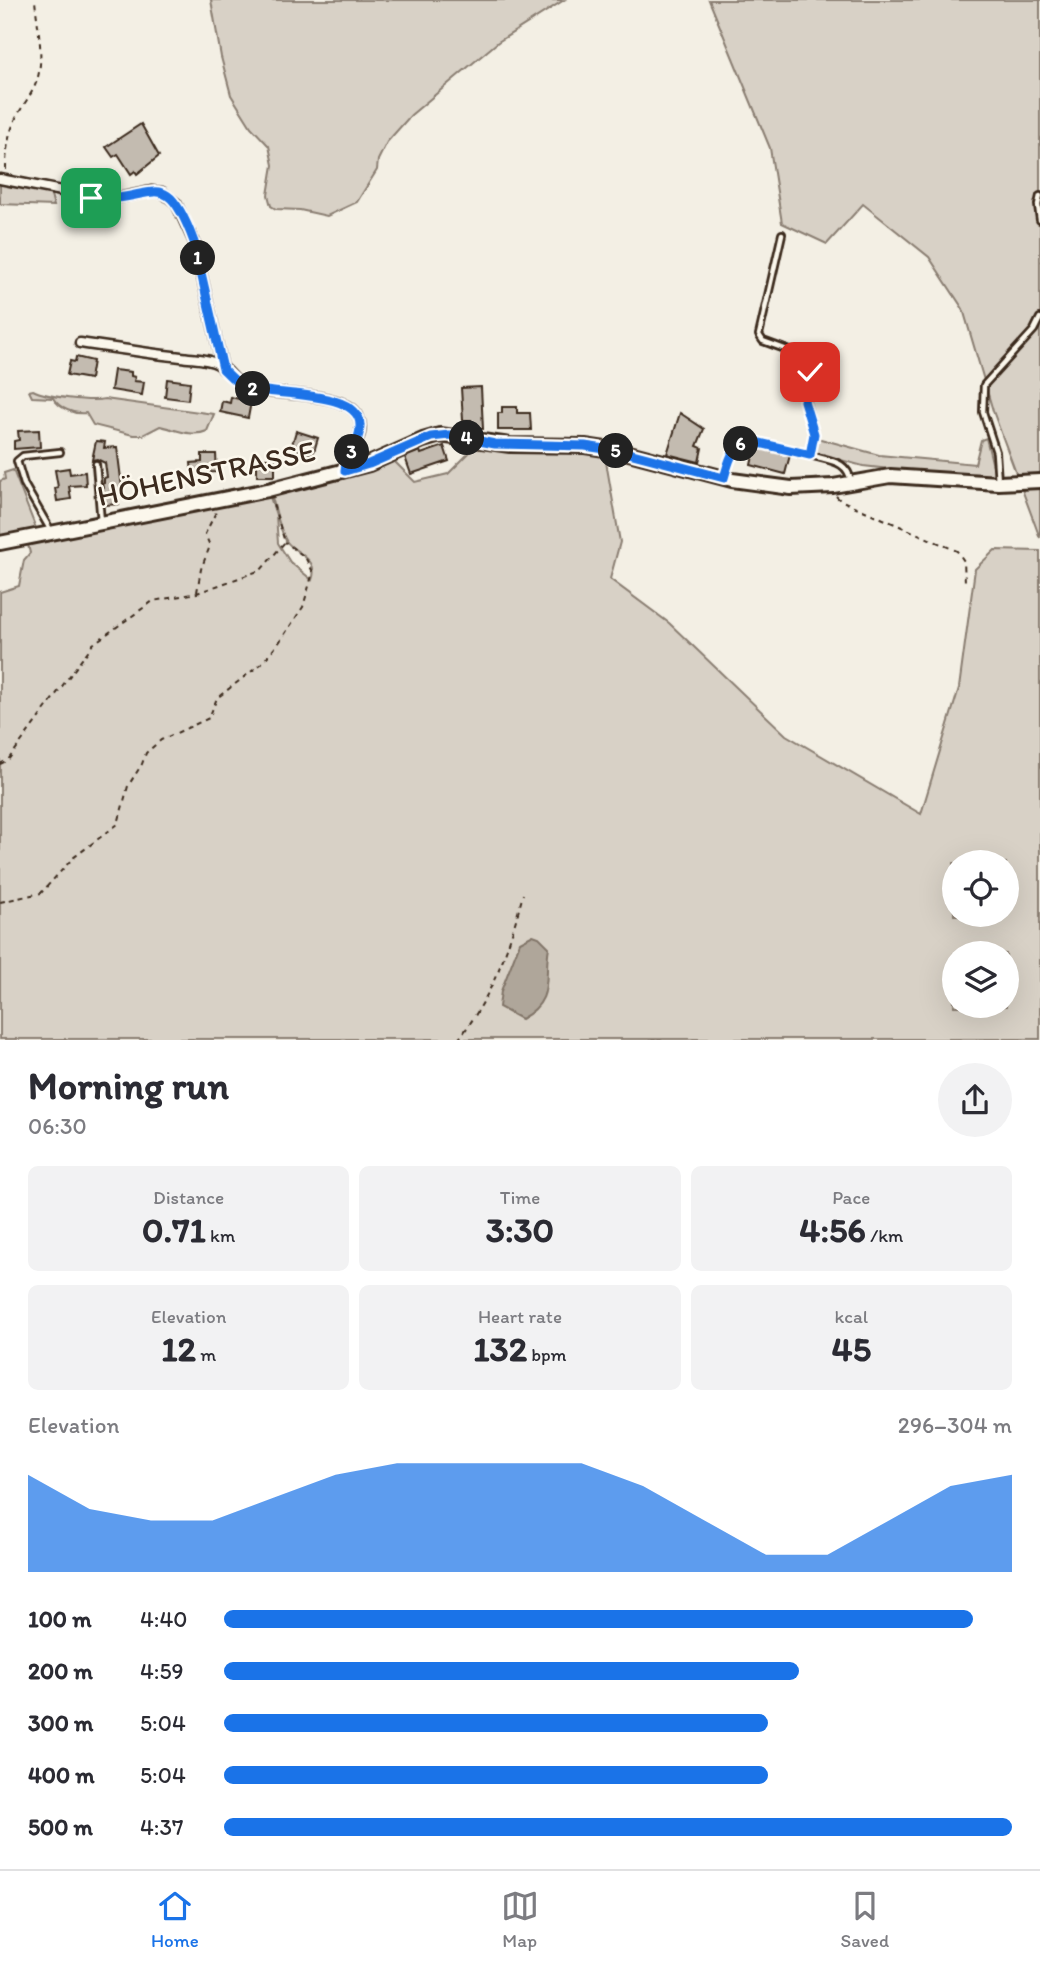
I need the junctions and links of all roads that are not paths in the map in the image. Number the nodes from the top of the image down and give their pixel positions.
1 (3, 179) edge
2 (1040, 196) edge
3 (1040, 220) edge
4 (782, 234) dead end
5 (1040, 318) edge
6 (80, 343) dead end
7 (223, 369) junction
8 (60, 452) dead end
9 (810, 455) junction
10 (96, 464) dead end
11 (345, 471) junction
12 (724, 478) junction
13 (1040, 481) edge
14 (851, 483) junction
15 (998, 483) junction
16 (101, 522) junction
17 (51, 532) junction
18 (0, 543) edge

1 - 7 street
2 - 3 lane
4 - 9 lane
5 - 15 lane
6 - 7 street
7 - 11 street
8 - 17 lane
9 - 12 lane
9 - 14 lane
10 - 16 lane
11 - 12 street, HÖHENSTRASSE
11 - 16 street, HÖHENSTRASSE
12 - 14 street, HÖHENSTRASSE
13 - 15 street, HÖHENSTRASSE
14 - 15 street, HÖHENSTRASSE
16 - 17 street, HÖHENSTRASSE
17 - 18 street, HÖHENSTRASSE

